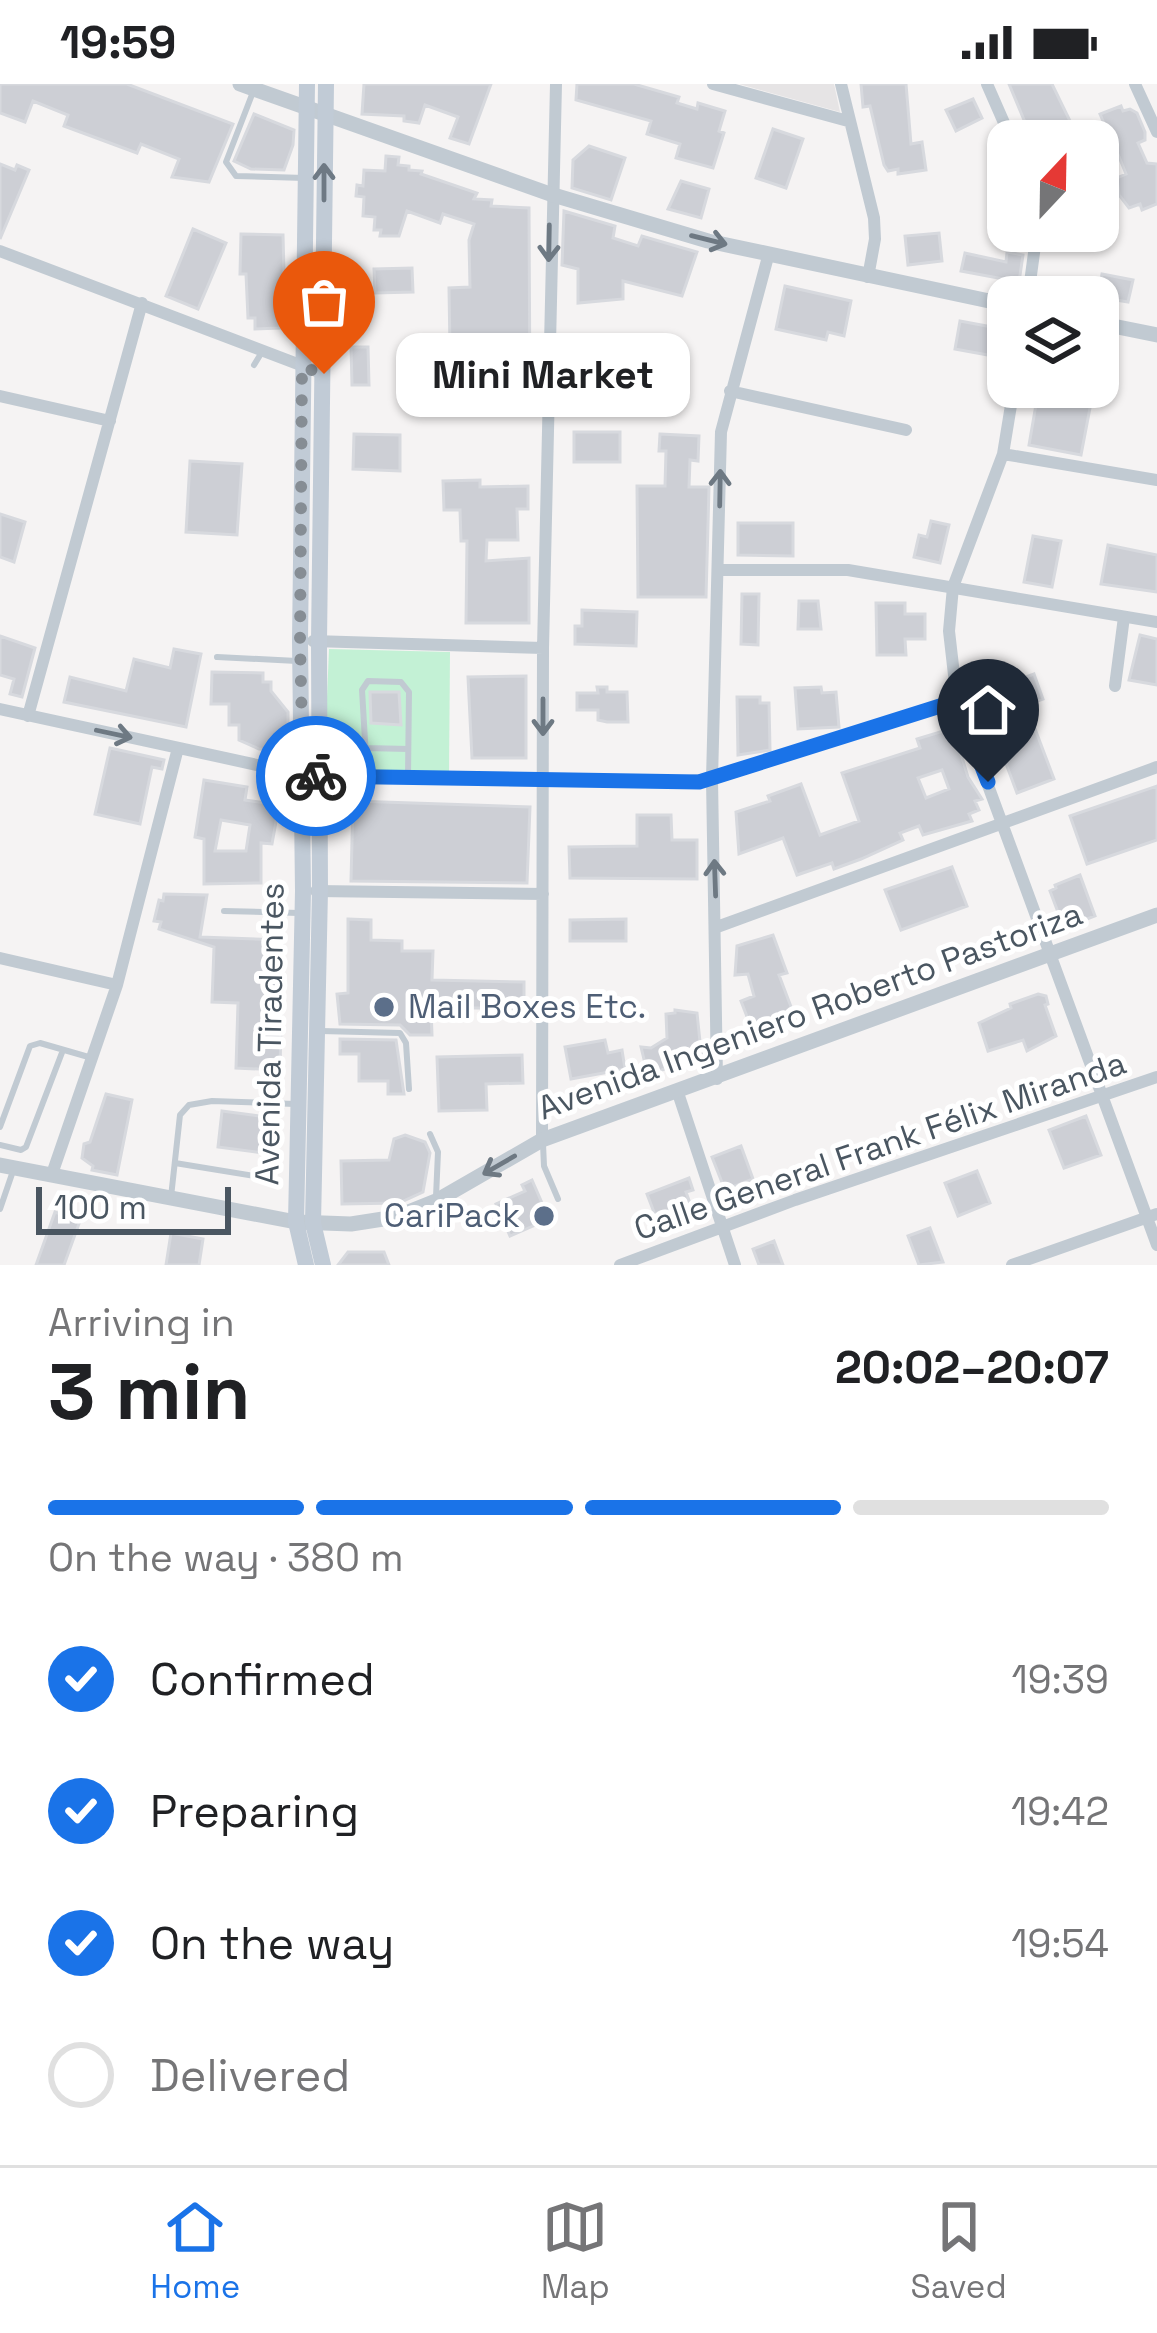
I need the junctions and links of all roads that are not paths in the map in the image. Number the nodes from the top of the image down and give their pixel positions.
1 (307, 84) edge
2 (326, 84) edge
3 (556, 84) edge
4 (713, 84) edge
5 (841, 84) edge
6 (987, 84) edge
7 (1135, 84) edge
8 (247, 86) edge
9 (305, 108) junction
10 (324, 116) junction
11 (1003, 120) edge
12 (848, 121) junction
13 (1157, 132) edge
14 (306, 178) junction
15 (550, 194) junction
16 (0, 250) edge
17 (769, 253) junction
18 (868, 277) junction
19 (987, 301) edge
20 (142, 303) junction
21 (1119, 327) edge
22 (1157, 335) edge
23 (262, 352) junction
24 (254, 365) dead end
25 (302, 367) junction
26 (324, 374) junction
27 (730, 391) junction
28 (0, 396) edge
29 (1011, 408) edge
30 (110, 421) junction
31 (906, 430) dead end
32 (1003, 454) junction
33 (1157, 480) edge
34 (719, 570) junction
35 (953, 587) junction
36 (1124, 617) junction
37 (1157, 622) edge
38 (309, 641) junction
39 (543, 648) junction
40 (217, 657) dead end
41 (300, 662) junction
42 (1114, 686) dead end
43 (956, 701) junction
44 (0, 709) edge
45 (28, 716) junction
46 (178, 748) junction
47 (366, 748) junction
48 (408, 748) junction
49 (1157, 766) edge
50 (312, 776) junction
51 (367, 778) junction
52 (408, 779) junction
53 (712, 779) junction
54 (544, 782) junction
55 (1004, 822) junction
56 (312, 891) junction
57 (543, 893) junction
58 (224, 910) dead end
59 (303, 913) junction
60 (1157, 914) edge
61 (717, 927) junction
62 (1048, 955) junction
63 (0, 958) edge
64 (117, 985) junction
65 (317, 1031) junction
66 (63, 1050) junction
67 (92, 1058) junction
68 (1157, 1077) edge
69 (717, 1078) junction
70 (409, 1089) dead end
71 (678, 1093) junction
72 (1103, 1096) junction
73 (278, 1104) junction
74 (299, 1105) junction
75 (0, 1127) edge
76 (430, 1134) dead end
77 (542, 1140) junction
78 (0, 1145) edge
79 (175, 1163) junction
80 (7, 1166) edge
81 (52, 1174) junction
82 (170, 1197) junction
83 (559, 1199) dead end
84 (436, 1201) junction
85 (0, 1210) edge
86 (1153, 1216) edge
87 (305, 1222) junction
88 (722, 1228) junction
89 (1157, 1245) edge
90 (306, 1265) edge
91 (323, 1265) edge
92 (620, 1265) edge
93 (735, 1265) edge
94 (1012, 1265) edge

1 - 9 main road, Avenida Tiradentes
2 - 10 main road, Avenida Tiradentes
3 - 15 street
4 - 12 street
5 - 12 street
6 - 11 street
7 - 13 street
8 - 9 street
8 - 14 lane
9 - 10 street
9 - 14 main road, Avenida Tiradentes
10 - 15 street
26 -> 10 main road, Avenida Tiradentes
12 - 18 street
14 - 25 main road, Avenida Tiradentes
15 -> 17 street
15 -> 39 street
16 - 20 street
17 - 18 street
17 - 27 street
18 - 19 street
20 - 23 street
20 - 30 street
21 - 22 street
23 - 24 lane
23 - 25 street
25 - 26 street
25 - 38 main road, Avenida Tiradentes
26 - 38 main road, Avenida Tiradentes
27 - 31 street
34 -> 27 street
28 - 30 street
29 - 32 street
30 - 45 street
32 - 33 street
32 - 35 street
34 - 35 street
34 - 53 street
35 - 36 street
35 - 43 street
36 - 37 street
36 - 42 street
38 - 39 street
38 - 41 main road, Avenida Tiradentes
38 - 50 main road, Avenida Tiradentes
39 -> 54 street
40 - 41 lane
41 - 50 main road, Avenida Tiradentes
43 - 53 street
43 - 55 street
44 - 45 street
45 -> 46 street
46 - 50 street
46 - 64 street
47 - 48 lane
47 - 48 lane
47 - 51 lane
48 - 52 lane
49 - 55 street
50 - 51 street
50 - 56 main road, Avenida Tiradentes
51 - 52 street
52 - 54 street
53 - 54 street
61 -> 53 street
54 - 57 street
55 - 61 street
55 - 62 street
56 - 57 street
56 - 59 main road, Avenida Tiradentes
56 - 65 main road, Avenida Tiradentes
57 - 77 street
58 - 59 lane
59 - 74 main road, Avenida Tiradentes
60 - 62 street, Avenida Ingeniero Roberto Pastoriza
61 - 69 street
62 - 69 street, Avenida Ingeniero Roberto Pastoriza
62 - 72 street
63 - 64 street
64 - 67 street
65 - 70 lane
65 - 87 main road, Avenida Tiradentes
66 - 67 lane
66 - 75 lane
66 - 78 lane
67 - 81 street
68 - 72 street, Calle General Frank Félix Miranda
69 - 71 street, Avenida Ingeniero Roberto Pastoriza
71 - 77 street, Avenida Ingeniero Roberto Pastoriza
71 - 88 street
72 - 86 street
72 - 88 street, Calle General Frank Félix Miranda
73 - 74 lane
73 - 79 lane
73 - 79 lane
74 - 87 main road, Avenida Tiradentes
76 - 84 lane
77 - 83 lane
77 -> 84 street, Avenida Ingeniero Roberto Pastoriza
79 - 82 lane
80 - 81 street, Avenida Ingeniero Roberto Pastoriza
80 - 85 lane
81 - 82 street, Avenida Ingeniero Roberto Pastoriza
82 - 87 street, Avenida Ingeniero Roberto Pastoriza
84 - 87 street, Avenida Ingeniero Roberto Pastoriza
86 - 89 street
86 - 94 street
87 - 90 main road, Avenida Tiradentes
87 - 91 main road, Avenida Tiradentes
88 - 92 street, Calle General Frank Félix Miranda
88 - 93 street

